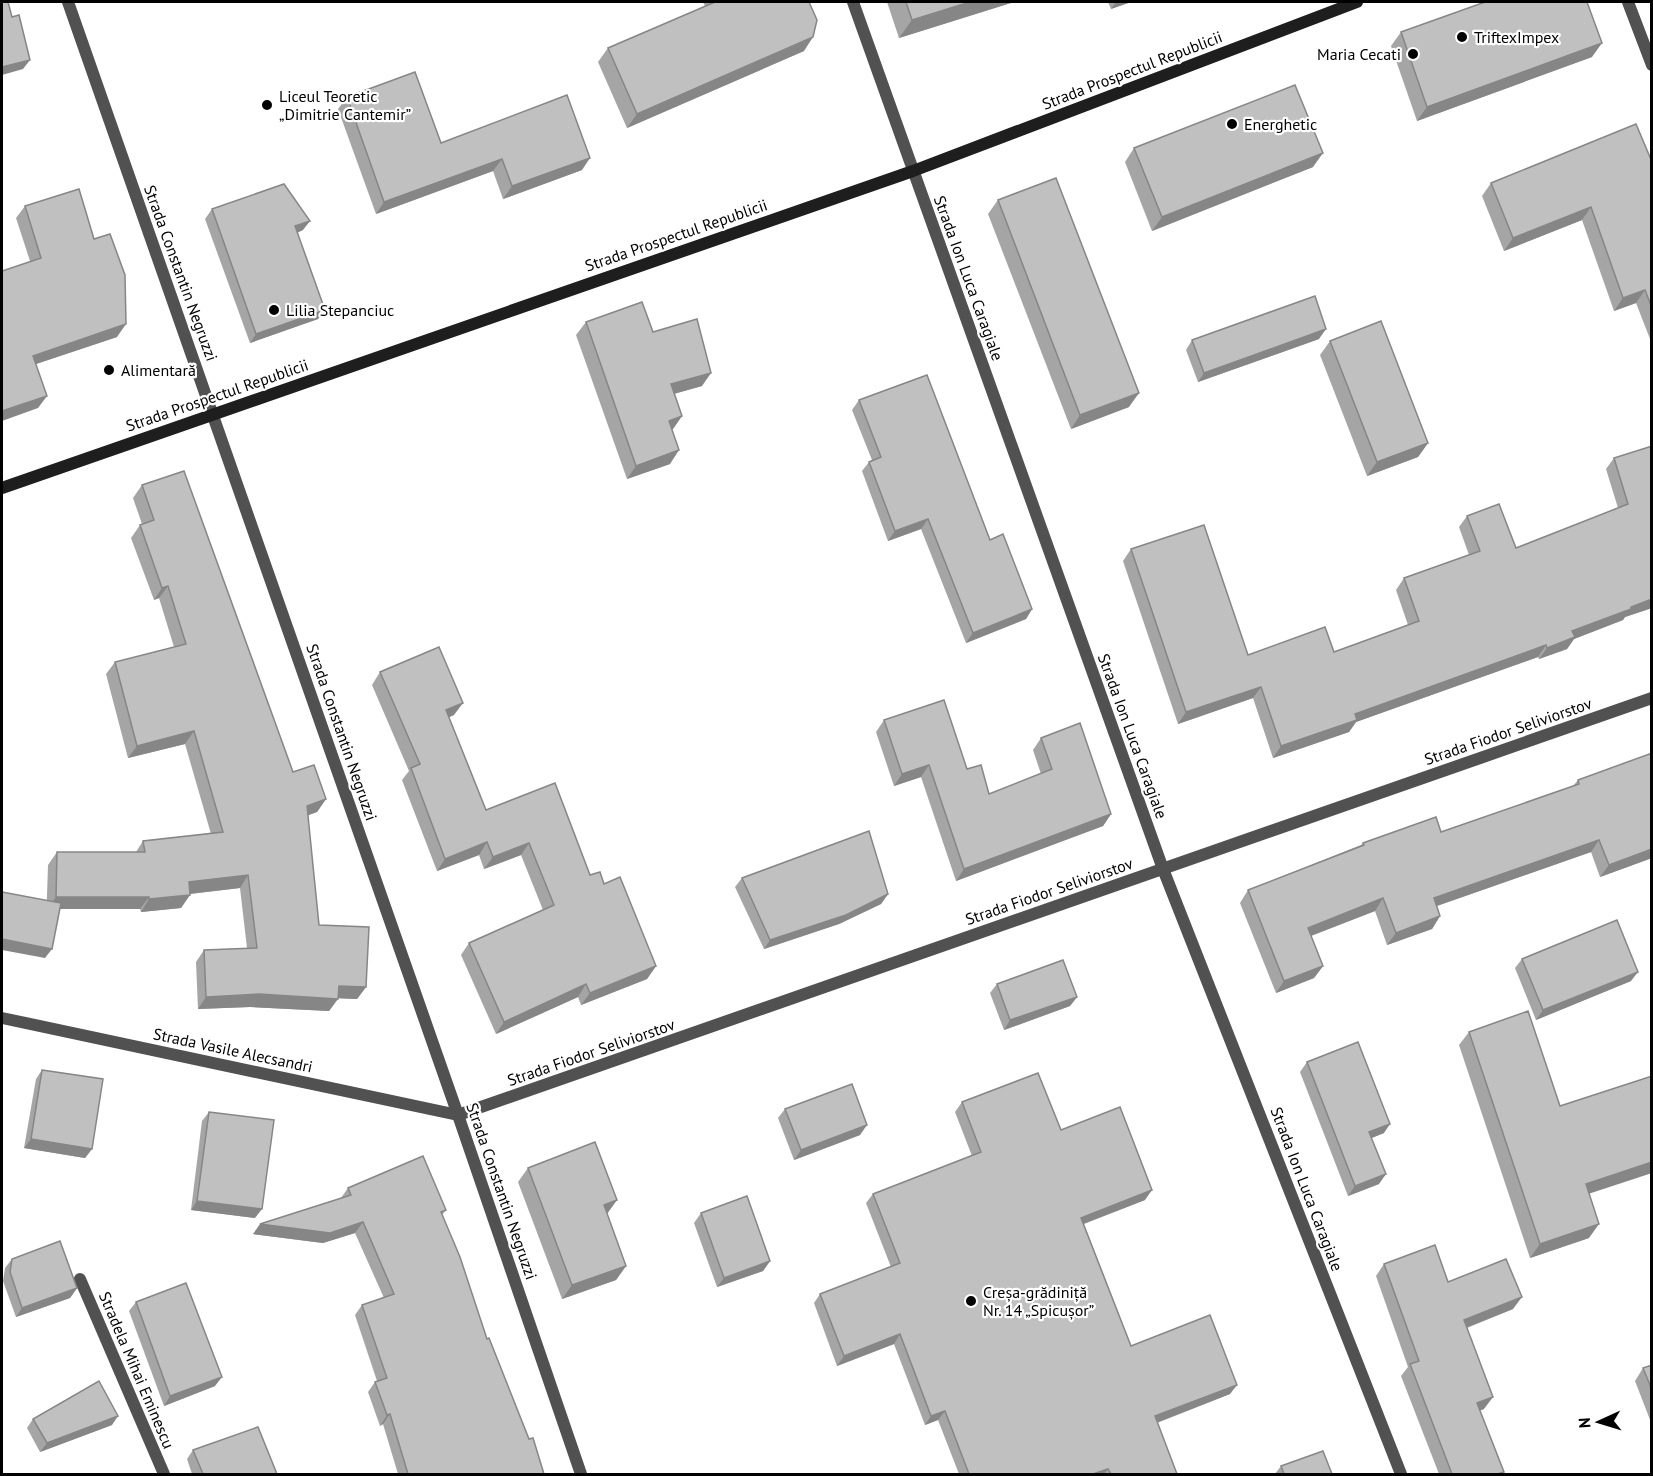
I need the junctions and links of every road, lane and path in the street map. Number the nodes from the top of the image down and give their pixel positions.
1 (68, 2) edge
2 (853, 2) edge
3 (1357, 2) edge
4 (1628, 2) edge
5 (1652, 65) edge
6 (913, 171) junction
7 (214, 413) junction
8 (2, 488) edge
9 (1652, 698) edge
10 (1163, 869) junction
11 (2, 1018) edge
12 (458, 1115) junction
13 (80, 1279) dead end
14 (164, 1474) edge
15 (581, 1474) edge
16 (1401, 1474) edge

1 - 7 street, Strada Constantin Negruzzi
2 - 6 street, Strada Ion Luca Caragiale
3 - 6 main road, Strada Prospectul Republicii
4 - 5 street
6 - 7 main road, Strada Prospectul Republicii
6 - 10 street, Strada Ion Luca Caragiale
7 - 8 main road, Strada Prospectul Republicii
7 - 12 street, Strada Constantin Negruzzi
9 - 10 street, Strada Fiodor Seliviorstov
10 - 12 street, Strada Fiodor Seliviorstov
10 - 16 street, Strada Ion Luca Caragiale
11 - 12 street, Strada Vasile Alecsandri
12 - 15 street, Strada Constantin Negruzzi
13 - 14 street, Stradela Mihai Eminescu

